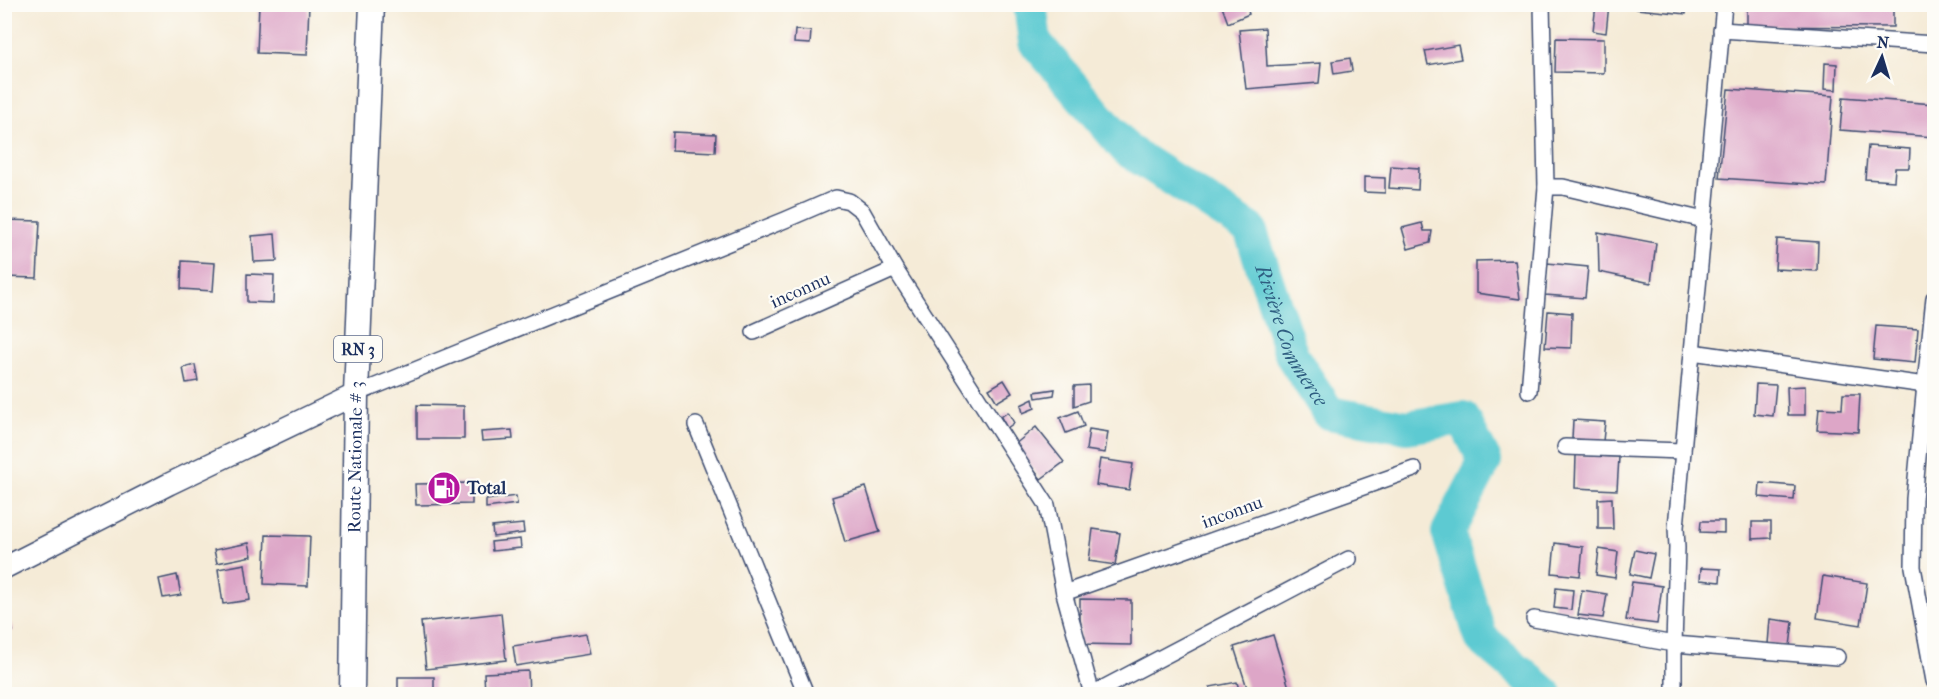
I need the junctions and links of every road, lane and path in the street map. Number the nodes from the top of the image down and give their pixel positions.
1 (372, 4) edge
2 (1542, 4) edge
3 (1724, 4) edge
4 (1721, 30) junction
5 (1935, 44) edge
6 (1546, 187) junction
7 (1704, 220) junction
8 (895, 268) junction
9 (1935, 298) edge
10 (754, 332) dead end
11 (1692, 352) junction
12 (1925, 385) junction
13 (1529, 391) dead end
14 (356, 394) junction
15 (696, 425) dead end
16 (1565, 447) dead end
17 (1683, 452) junction
18 (1414, 469) dead end
19 (1348, 559) dead end
20 (4, 568) edge
21 (1064, 593) junction
22 (1534, 619) dead end
23 (1674, 644) junction
24 (1837, 657) dead end
25 (1935, 681) edge
26 (352, 694) edge
27 (806, 694) edge
28 (1092, 694) edge
29 (1674, 694) edge

1 - 14 main road, Route Nationale # 3 / RN 3
2 - 6 street
3 - 4 street
4 - 5 street
4 - 7 street
6 - 7 street
6 - 13 street
7 - 11 street
8 - 10 street, inconnu
8 - 14 street
8 - 21 street
9 - 12 street
11 - 12 street
11 - 17 street
12 - 25 street
14 - 20 main road
14 - 26 main road, Route Nationale # 3 / RN 3
15 - 27 street
16 - 17 street
17 - 23 street
18 - 21 street, inconnu
19 - 28 street
21 - 28 street
22 - 23 street
23 - 24 street
23 - 29 street

